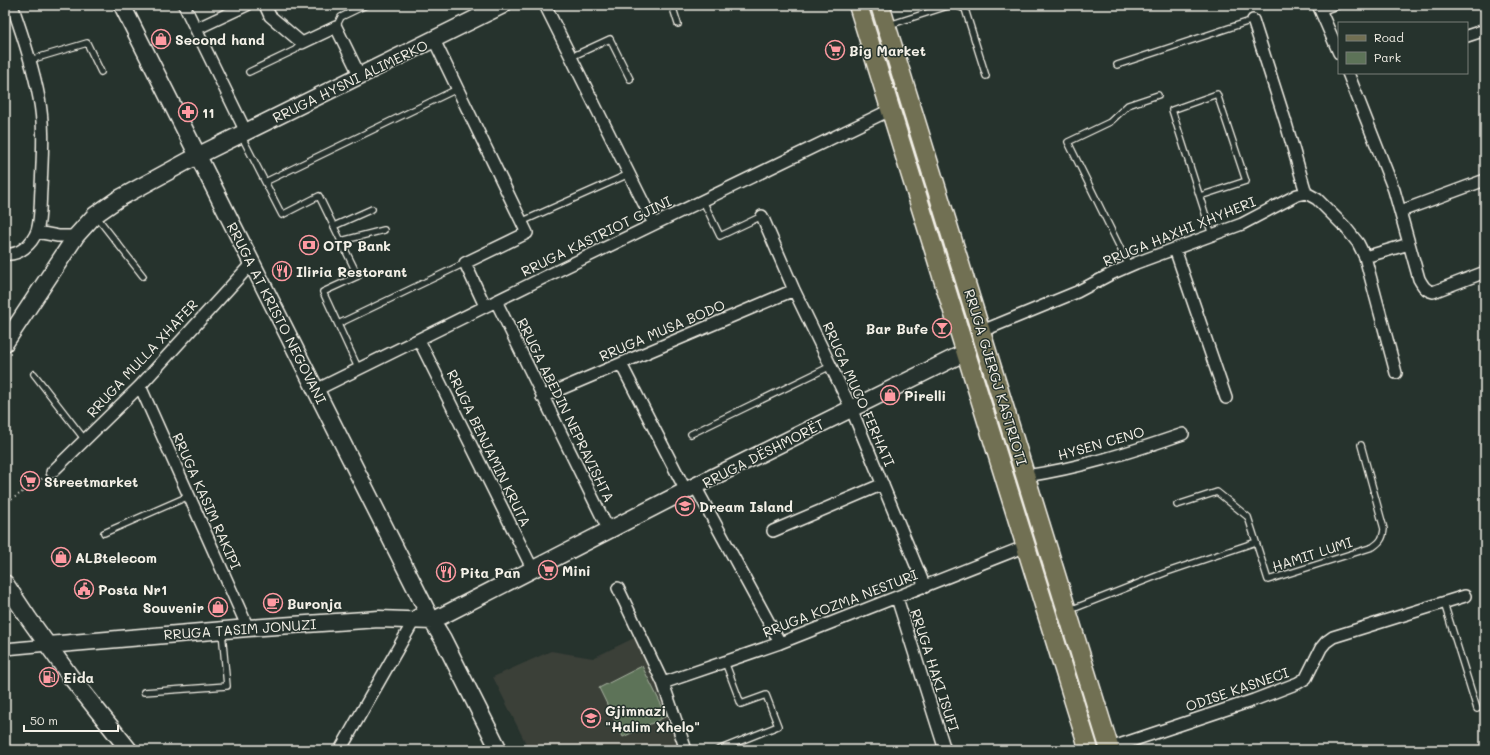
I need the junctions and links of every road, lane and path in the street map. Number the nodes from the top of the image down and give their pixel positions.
1 (12, 5) edge
2 (122, 5) edge
3 (184, 5) edge
4 (247, 5) edge
5 (265, 5) edge
6 (366, 5) edge
7 (502, 5) edge
8 (546, 5) edge
9 (672, 5) edge
10 (858, 5) edge
11 (880, 5) edge
12 (951, 5) edge
13 (955, 5) edge
14 (1340, 5) edge
15 (1319, 8) edge
16 (1253, 20) joint
17 (678, 24) dead end
18 (886, 25) junction
19 (336, 27) junction
20 (196, 29) junction
21 (1485, 30) edge
22 (1468, 36) edge
23 (434, 40) junction
24 (302, 43) junction
25 (1338, 51) edge
26 (571, 57) junction
27 (30, 60) junction
28 (1117, 65) dead end
29 (101, 72) dead end
30 (249, 72) dead end
31 (1352, 74) edge
32 (360, 76) junction
33 (986, 76) dead end
34 (630, 79) dead end
35 (457, 89) junction
36 (1158, 95) dead end
37 (890, 110) junction
38 (243, 133) junction
39 (198, 156) junction
40 (629, 174) junction
41 (1485, 180) edge
42 (265, 182) junction
43 (1306, 193) junction
44 (1200, 196) junction
45 (703, 201) junction
46 (372, 209) dead end
47 (1401, 212) junction
48 (95, 215) junction
49 (762, 216) joint
50 (521, 222) junction
51 (654, 224) junction
52 (334, 226) junction
53 (384, 230) dead end
54 (37, 232) junction
55 (1212, 235) junction
56 (76, 236) junction
57 (341, 241) junction
58 (1409, 244) junction
59 (1175, 249) junction
60 (5, 254) edge
61 (1365, 257) junction
62 (252, 263) junction
63 (465, 263) junction
64 (1129, 266) junction
65 (1485, 272) edge
66 (144, 276) dead end
67 (794, 290) junction
68 (496, 301) junction
69 (485, 306) junction
70 (338, 324) junction
71 (982, 331) junction
72 (418, 340) junction
73 (5, 343) edge
74 (966, 352) junction
75 (621, 364) junction
76 (831, 366) junction
77 (359, 370) junction
78 (1396, 373) dead end
79 (34, 374) dead end
80 (140, 386) junction
81 (316, 390) junction
82 (542, 397) junction
83 (1226, 398) dead end
84 (851, 408) junction
85 (691, 434) dead end
86 (1183, 434) dead end
87 (85, 440) junction
88 (1361, 445) dead end
89 (52, 472) joint
90 (1026, 476) junction
91 (883, 484) junction
92 (690, 489) junction
93 (189, 496) junction
94 (5, 504) edge
95 (1177, 505) dead end
96 (609, 531) junction
97 (773, 532) dead end
98 (104, 533) dead end
99 (1256, 542) junction
100 (1026, 546) junction
101 (533, 570) junction
102 (5, 583) edge
103 (925, 586) junction
104 (618, 588) dead end
105 (1464, 596) dead end
106 (897, 598) junction
107 (1444, 603) junction
108 (424, 604) junction
109 (1068, 611) junction
110 (414, 620) junction
111 (432, 621) junction
112 (248, 628) junction
113 (222, 630) junction
114 (780, 644) junction
115 (48, 645) junction
116 (5, 649) edge
117 (725, 662) junction
118 (663, 683) junction
119 (144, 692) dead end
120 (1477, 709) dead end
121 (1110, 749) edge
122 (129, 750) edge
123 (340, 750) edge
124 (499, 750) edge
125 (686, 750) edge
126 (718, 750) edge
127 (945, 750) edge
128 (1089, 750) edge

1 - 27 street
2 - 39 main road, RRUGA AT KRISTO NEGOVANI
3 - 20 street
4 - 20 street
5 - 24 street
6 - 19 lane
7 - 23 main road, RRUGA HYSNI ALIMERKO
8 - 26 street
9 - 17 lane
10 - 37 main road, RRUGA GJERGJ KASTRIOTI
11 - 18 main road, RRUGA GJERGJ KASTRIOTI
12 - 18 lane
13 - 33 lane
14 - 15 lane
15 - 25 street
16 - 28 lane
16 - 43 street
18 - 71 main road, RRUGA GJERGJ KASTRIOTI
19 - 24 street
19 - 32 street
20 - 38 street
21 - 22 street
23 - 32 main road, RRUGA HYSNI ALIMERKO
23 - 35 street
24 - 30 lane
26 - 34 lane
26 - 40 street
27 - 29 lane
27 - 54 street
31 - 47 street
32 - 38 main road, RRUGA HYSNI ALIMERKO
35 - 42 lane
35 - 50 street
36 - 64 lane
37 - 45 street, RRUGA KASTRIOT GJINI
37 - 74 main road, RRUGA GJERGJ KASTRIOTI
38 - 39 main road, RRUGA HYSNI ALIMERKO
38 - 42 lane
39 - 48 main road, RRUGA HYSNI ALIMERKO
39 - 62 main road, RRUGA AT KRISTO NEGOVANI
40 - 50 lane
40 - 51 street
41 - 47 street
42 - 52 lane
43 - 55 street, RRUGA HAXHI XHYHERI
43 - 61 street
44 - 44 lane
44 - 55 lane
45 - 49 lane
45 - 51 street, RRUGA KASTRIOT GJINI
46 - 52 lane
47 - 58 street
48 - 56 main road, RRUGA HYSNI ALIMERKO
48 - 66 lane
49 - 67 street, RRUGA MUCO FERHATI
50 - 63 street
51 - 68 street, RRUGA KASTRIOT GJINI
52 - 57 lane
53 - 57 lane
54 - 56 street
54 - 60 street
55 - 59 street, RRUGA HAXHI XHYHERI
56 - 73 main road, RRUGA HYSNI ALIMERKO
57 - 70 lane
58 - 61 street
58 - 65 street
59 - 64 street, RRUGA HAXHI XHYHERI
59 - 83 street
61 - 78 street
62 - 80 street, RRUGA MULLA XHAFER
62 - 81 main road, RRUGA AT KRISTO NEGOVANI
63 - 69 street
63 - 70 lane
64 - 71 street, RRUGA HAXHI XHYHERI
67 - 75 street, RRUGA MUSA BODO
67 - 76 street, RRUGA MUCO FERHATI
68 - 69 street, RRUGA KASTRIOT GJINI
68 - 82 street, RRUGA ABEDIN NEPRAVISHTA
69 - 72 street, RRUGA KASTRIOT GJINI
70 - 77 lane
71 - 90 main road, RRUGA GJERGJ KASTRIOTI
72 - 77 street, RRUGA KASTRIOT GJINI
72 - 101 street, RRUGA BENJAMIN KRUTA
74 - 84 main road, RRUGA DËSHMORËT
74 - 100 main road, RRUGA GJERGJ KASTRIOTI
75 - 82 street, RRUGA MUSA BODO
75 - 92 street
76 - 84 street, RRUGA MUCO FERHATI
76 - 85 lane
77 - 81 street, RRUGA KASTRIOT GJINI
79 - 87 lane
80 - 87 street, RRUGA MULLA XHAFER
80 - 93 street, RRUGA KASIM RAKIPI
81 - 108 main road, RRUGA AT KRISTO NEGOVANI
82 - 96 street, RRUGA ABEDIN NEPRAVISHTA
84 - 91 street, RRUGA MUCO FERHATI
84 - 92 main road, RRUGA DËSHMORËT
86 - 90 street, HYSEN CENO
87 - 89 street, RRUGA MULLA XHAFER
88 - 99 lane, HAMIT LUMI
89 - 94 path
90 - 109 main road, RRUGA GJERGJ KASTRIOTI
91 - 97 street
91 - 103 street, RRUGA MUCO FERHATI
92 - 96 main road, RRUGA DËSHMORËT
92 - 114 street
93 - 98 lane
93 - 112 street, RRUGA KASIM RAKIPI
95 - 99 lane
96 - 101 main road, RRUGA DËSHMORËT
99 - 109 lane
100 - 103 street, RRUGA KOZMA NESTURI
100 - 128 main road, RRUGA GJERGJ KASTRIOTI
101 - 111 main road, RRUGA DËSHMORËT
102 - 115 main road
103 - 106 street, RRUGA KOZMA NESTURI
104 - 118 street
105 - 107 street, ODISE KASNECI
106 - 114 street, RRUGA KOZMA NESTURI
106 - 127 street, RRUGA HAKI ISUFI
107 - 120 lane
107 - 121 street, ODISE KASNECI
108 - 110 street
108 - 111 main road, RRUGA AT KRISTO NEGOVANI
109 - 121 main road, RRUGA GJERGJ KASTRIOTI
110 - 111 main road, RRUGA TASIM JONUZI
110 - 112 main road, RRUGA TASIM JONUZI
110 - 123 street
111 - 124 main road, RRUGA AT KRISTO NEGOVANI
112 - 113 main road, RRUGA TASIM JONUZI
113 - 115 main road, RRUGA TASIM JONUZI
113 - 119 lane
114 - 117 street, RRUGA KOZMA NESTURI
115 - 116 street
115 - 122 main road
117 - 118 street, RRUGA KOZMA NESTURI
117 - 126 lane
118 - 125 street

